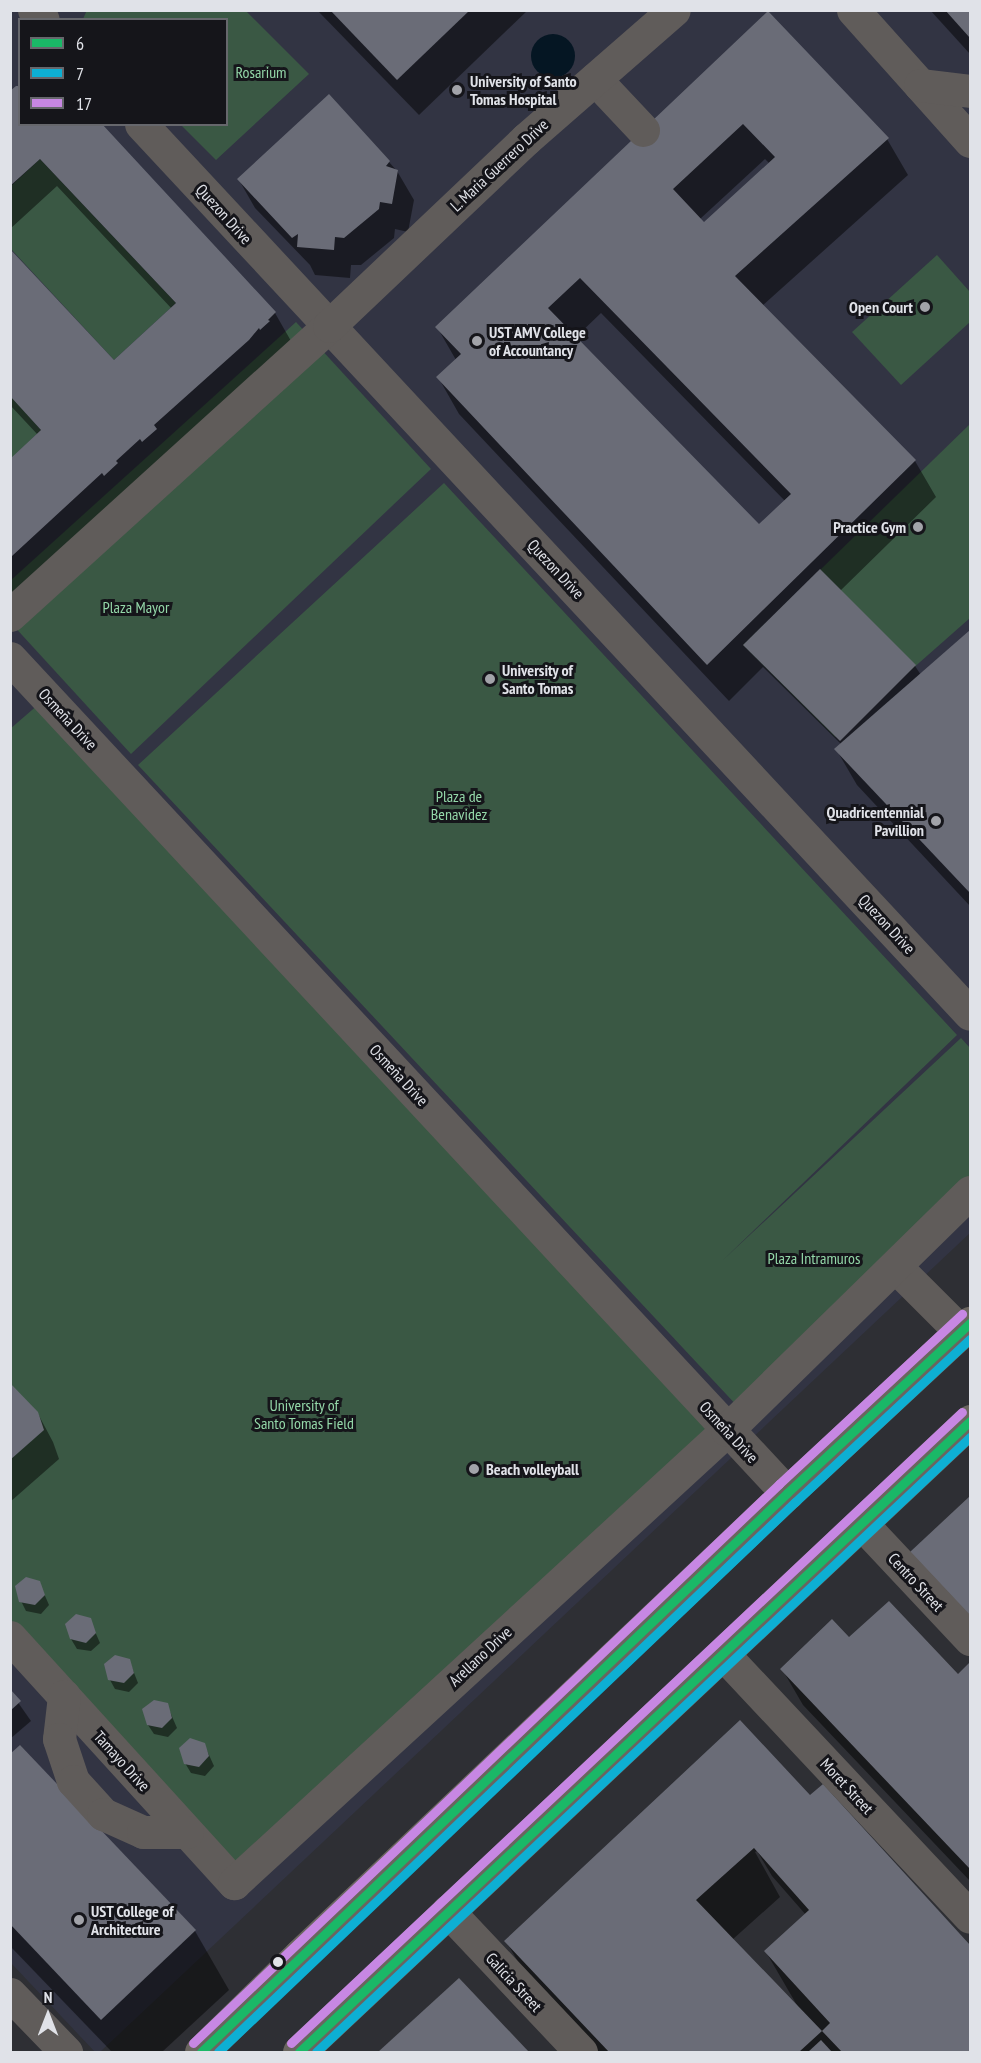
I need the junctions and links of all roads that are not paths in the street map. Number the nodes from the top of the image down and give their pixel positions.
1 (674, 10) edge
2 (853, 10) edge
3 (594, 80) junction
4 (920, 85) junction
5 (970, 91) edge
6 (143, 126) edge
7 (644, 130) dead end
8 (970, 141) edge
9 (329, 326) junction
10 (10, 615) edge
11 (10, 658) edge
12 (970, 1014) edge
13 (970, 1192) edge
14 (895, 1266) junction
15 (966, 1328) edge
16 (970, 1421) edge
17 (727, 1430) junction
18 (787, 1493) junction
19 (862, 1524) junction
20 (10, 1637) edge
21 (970, 1640) edge
22 (724, 1655) junction
23 (64, 1696) junction
24 (187, 1833) junction
25 (234, 1883) joint
26 (448, 1911) junction
27 (970, 1917) edge
28 (10, 1994) edge
29 (66, 2052) edge
30 (201, 2052) edge
31 (299, 2052) edge
32 (581, 2052) edge

1 - 3 street, L. Maria Guerrero Drive
2 - 4 street
3 - 7 street
3 - 9 street, L. Maria Guerrero Drive
4 - 5 street
4 - 8 street
6 - 9 street, Quezon Drive
9 - 10 street, L. Maria Guerrero Drive
9 - 12 street, Quezon Drive
11 - 17 street, Osmeña Drive
13 - 14 street
14 - 15 street
14 - 17 street
15 - 18 main road
16 - 19 main road
17 - 18 street, Osmeña Drive
17 - 25 street, Arellano Drive
18 - 30 main road
19 - 21 street, Centro Street
19 - 22 main road
20 - 23 street, Tamayo Drive
22 - 26 main road
22 - 27 street, Moret Street
23 - 24 street, Tamayo Drive
23 - 24 street
24 - 25 street, Tamayo Drive
26 - 31 main road
26 - 32 street, Galicia Street
28 - 29 street

